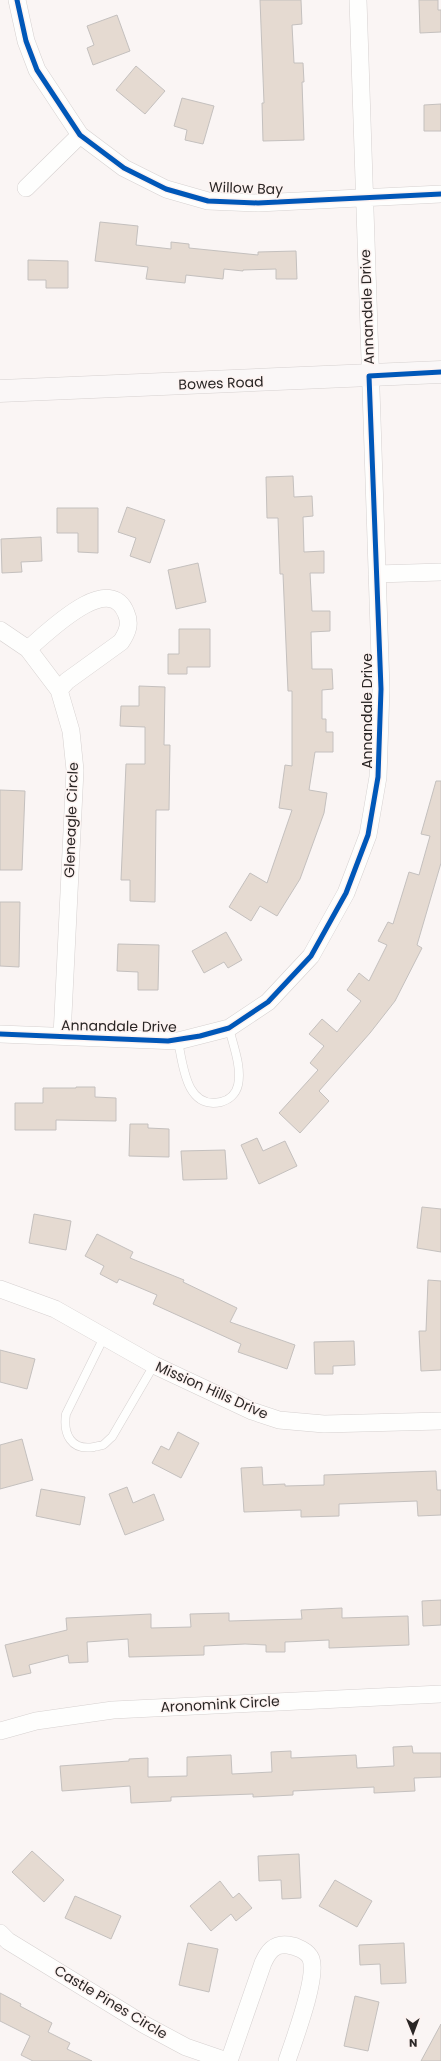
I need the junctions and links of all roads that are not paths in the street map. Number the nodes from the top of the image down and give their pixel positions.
1 (17, 0) edge
2 (358, 0) edge
3 (80, 135) junction
4 (26, 188) dead end
5 (441, 194) edge
6 (364, 197) junction
7 (441, 372) edge
8 (369, 376) junction
9 (0, 392) edge
10 (441, 572) edge
11 (377, 574) junction
12 (0, 630) edge
13 (28, 649) junction
14 (59, 690) junction
15 (229, 1028) junction
16 (0, 1034) edge
17 (62, 1036) junction
18 (178, 1041) junction
19 (0, 1289) edge
20 (104, 1337) junction
21 (154, 1365) junction
22 (441, 1421) edge
23 (441, 1694) edge
24 (0, 1731) edge
25 (0, 1933) edge
26 (228, 2061) edge
27 (287, 2061) edge

1 - 3 street, Willow Bay
2 - 6 street, Annandale Drive
3 - 4 street
3 - 6 street, Willow Bay
5 - 6 street, Willow Bay
6 - 8 street, Annandale Drive
7 - 8 main road, Bowes Road
8 - 9 main road, Bowes Road
8 - 11 street, Annandale Drive
10 - 11 street
11 - 15 street, Annandale Drive
12 - 13 street, Gleneagle Circle
13 - 14 street, Gleneagle Circle
13 - 14 street
14 - 17 street, Gleneagle Circle
15 - 18 street, Annandale Drive
15 - 18 lane
16 - 17 street, Annandale Drive
17 - 18 street, Annandale Drive
19 - 20 street, Mission Hills Drive
20 - 21 street, Mission Hills Drive
20 - 21 lane
21 - 22 street, Mission Hills Drive
23 - 24 street, Aronomink Circle
25 - 26 street, Castle Pines Circle
26 - 27 street

